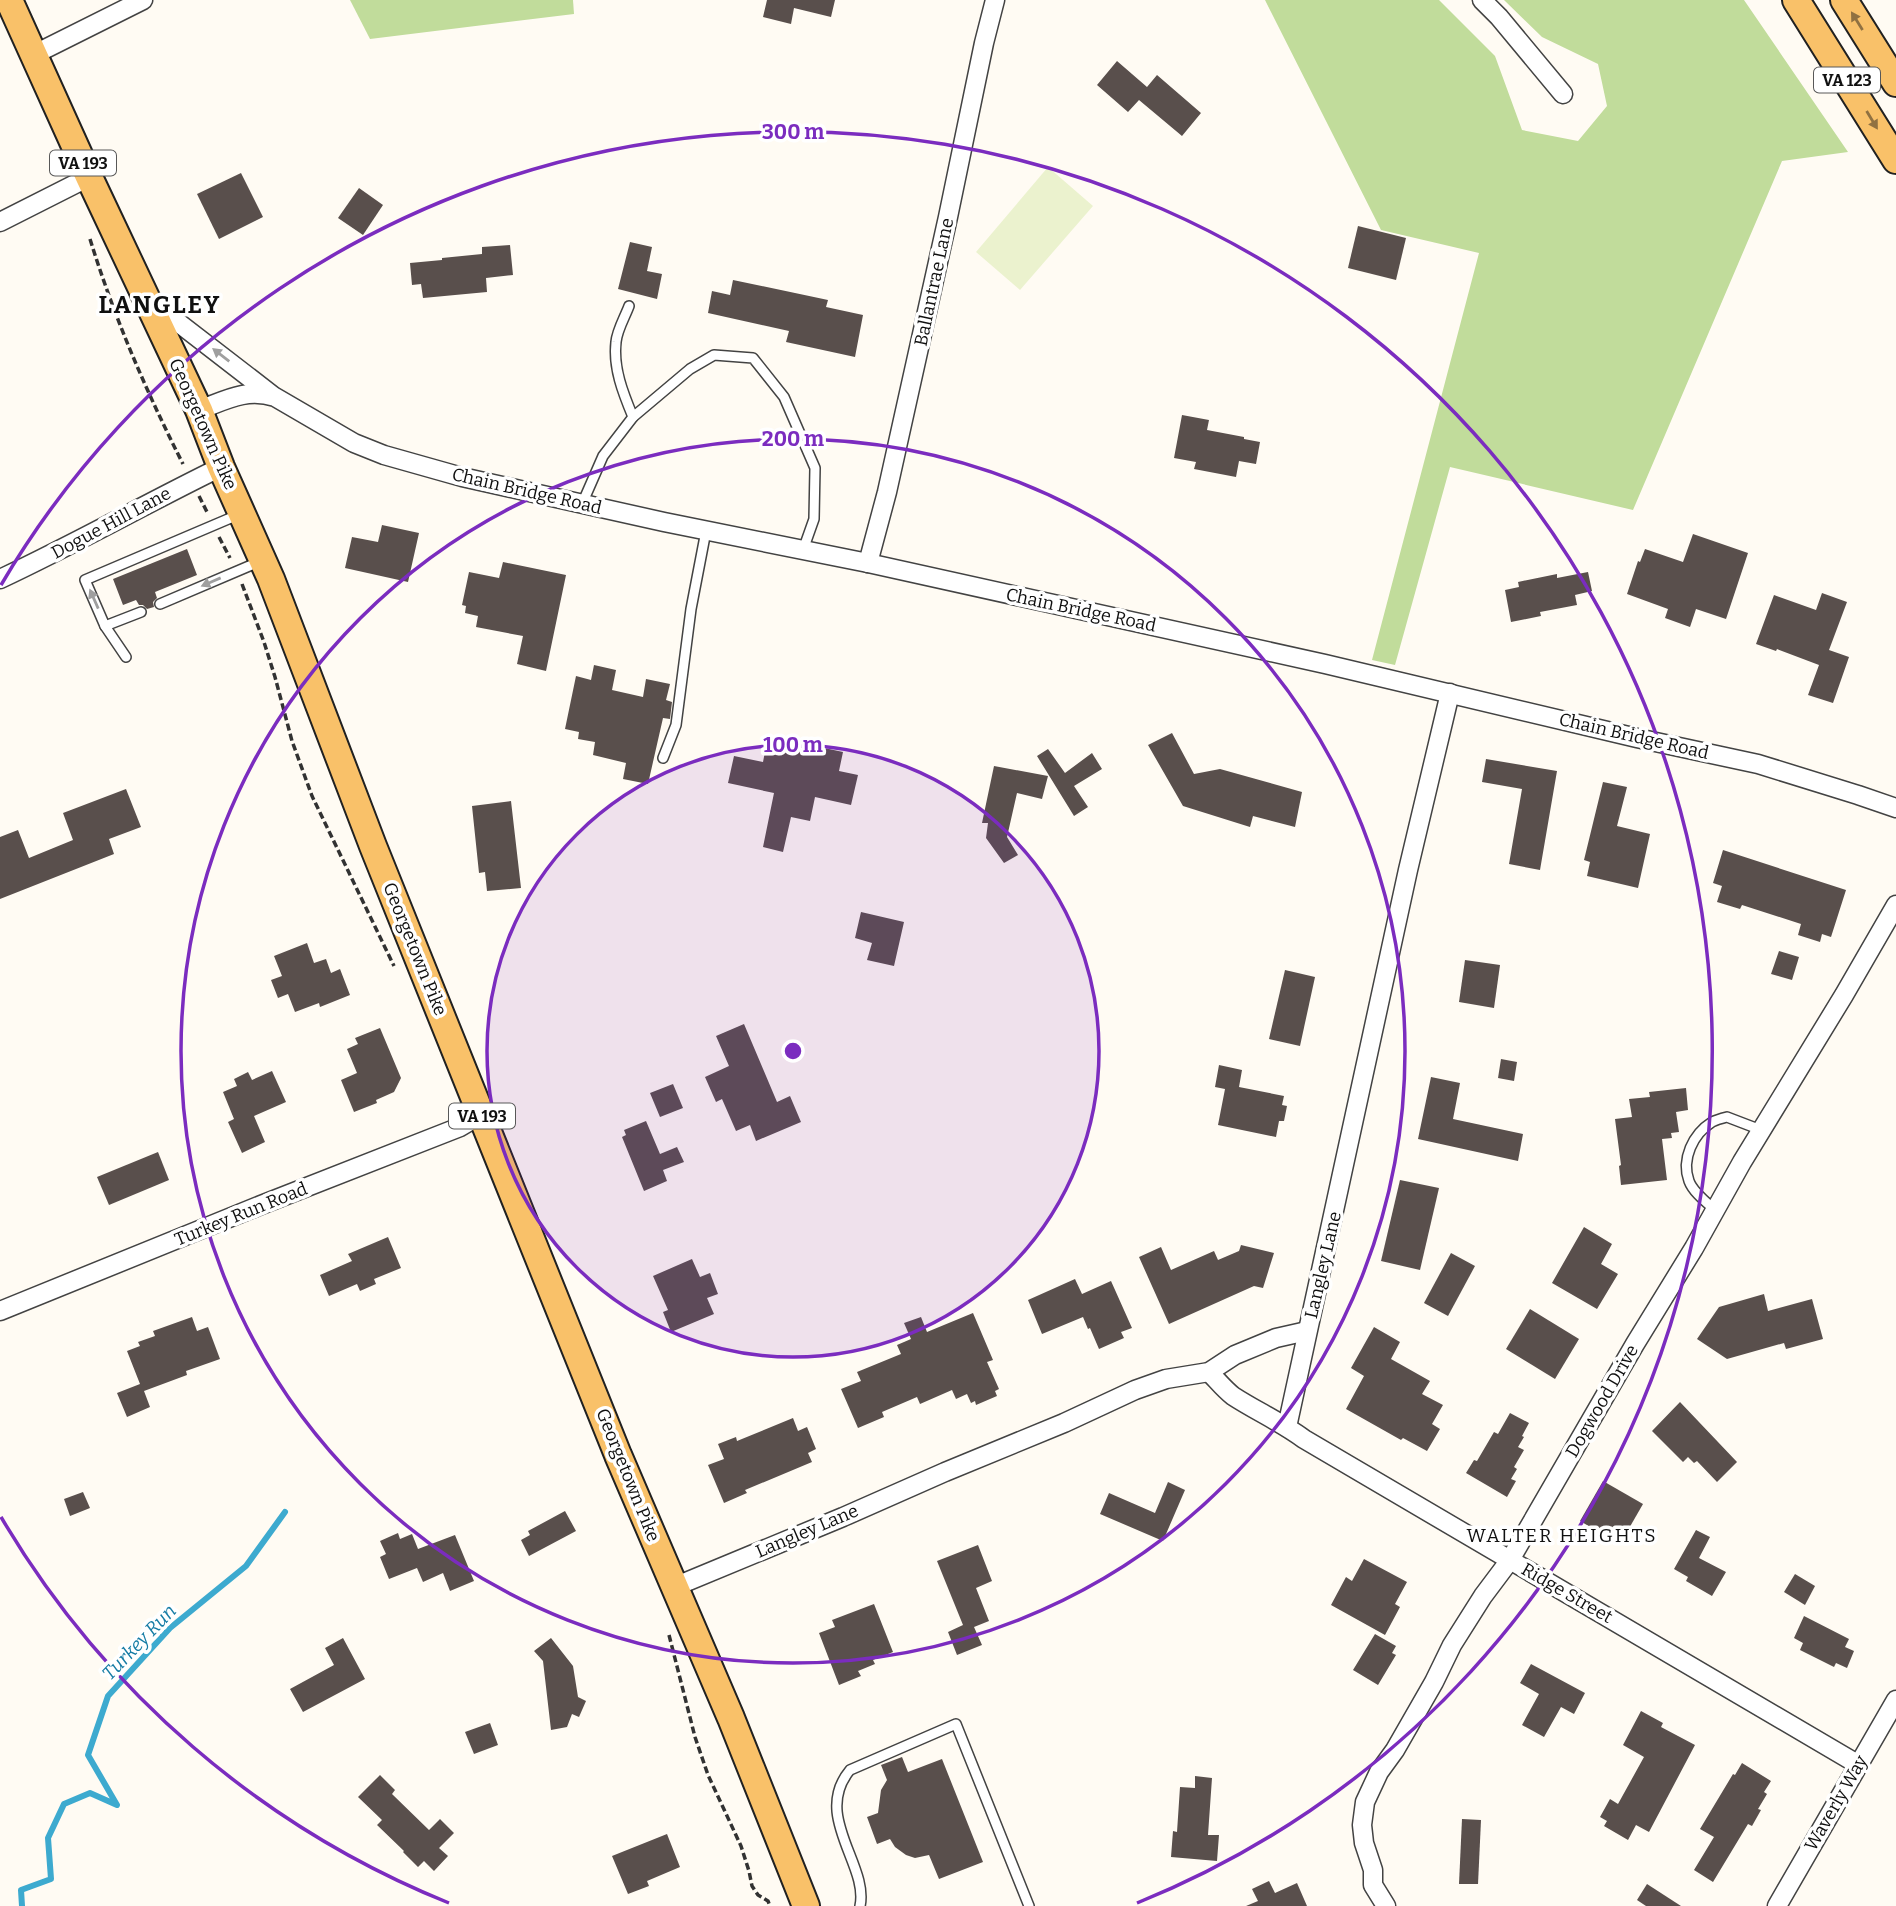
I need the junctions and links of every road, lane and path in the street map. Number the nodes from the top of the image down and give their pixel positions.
1 (9, 0) edge
2 (143, 0) edge
3 (995, 0) edge
4 (1482, 0) edge
5 (1796, 0) edge
6 (1844, 0) edge
7 (33, 55) junction
8 (1896, 83) edge
9 (1563, 94) dead end
10 (1896, 160) edge
11 (89, 177) junction
12 (0, 222) edge
13 (89, 234) dead end
14 (629, 306) dead end
15 (159, 325) junction
16 (275, 397) junction
17 (199, 410) junction
18 (633, 417) junction
19 (221, 467) junction
20 (192, 481) junction
21 (582, 504) junction
22 (242, 512) junction
23 (213, 525) junction
24 (706, 531) junction
25 (803, 550) junction
26 (263, 560) junction
27 (868, 563) junction
28 (236, 571) junction
29 (0, 579) edge
30 (160, 604) dead end
31 (141, 612) dead end
32 (106, 626) junction
33 (126, 657) dead end
34 (1450, 693) junction
35 (663, 758) dead end
36 (1896, 808) edge
37 (1896, 905) edge
38 (395, 967) dead end
39 (481, 1114) junction
40 (1761, 1130) junction
41 (1715, 1210) junction
42 (1, 1308) edge
43 (1307, 1331) junction
44 (1209, 1372) junction
45 (1287, 1427) junction
46 (1510, 1560) junction
47 (674, 1587) junction
48 (668, 1634) dead end
49 (1896, 1700) edge
50 (1859, 1765) junction
51 (770, 1906) edge
52 (806, 1906) edge
53 (860, 1906) edge
54 (1029, 1906) edge
55 (1386, 1906) edge
56 (1776, 1906) edge

1 - 7 main road, Georgetown Pike / VA 193
2 - 7 street
3 - 27 street, Ballantrae Lane
4 - 9 street
5 -> 10 main road, VA 123
8 -> 6 main road, VA 123
7 - 11 main road, Georgetown Pike / VA 193
11 - 12 street
11 - 15 main road, Georgetown Pike / VA 193
13 - 20 path
14 - 18 lane
16 -> 15 street, Chain Bridge Road
15 - 17 main road, Georgetown Pike / VA 193
16 - 17 street, Chain Bridge Road
16 - 21 street, Chain Bridge Road
17 - 19 main road, Georgetown Pike / VA 193
18 - 21 lane
18 - 25 lane
19 - 20 street, Dogue Hill Lane
19 - 22 main road, Georgetown Pike / VA 193
20 - 23 path
20 - 29 street, Dogue Hill Lane
21 - 24 street, Chain Bridge Road
22 - 23 lane
22 - 26 main road, Georgetown Pike / VA 193
23 - 28 path
32 -> 23 lane
24 - 25 street, Chain Bridge Road
24 - 35 lane
25 - 27 street, Chain Bridge Road
26 - 28 lane
26 - 39 main road, Georgetown Pike / VA 193
27 - 34 street, Chain Bridge Road
28 -> 30 lane
28 - 38 path
31 - 32 lane
32 - 33 lane
34 - 36 street, Chain Bridge Road
34 - 43 street, Langley Lane
37 - 40 street, Dogwood Drive
39 - 42 street, Turkey Run Road
39 - 47 main road, Georgetown Pike / VA 193
40 - 41 street, Dogwood Drive
40 - 41 lane
41 - 46 street, Dogwood Drive
43 - 44 street, Langley Lane
43 - 45 street
44 - 45 street, Ridge Street
44 - 47 street, Langley Lane
45 - 46 street, Ridge Street
46 - 50 street, Ridge Street
46 - 55 street, Dogwood Drive
47 - 52 main road, Georgetown Pike / VA 193
48 - 51 path
49 - 50 street, Waverly Way
50 - 56 street, Waverly Way
53 - 54 lane

